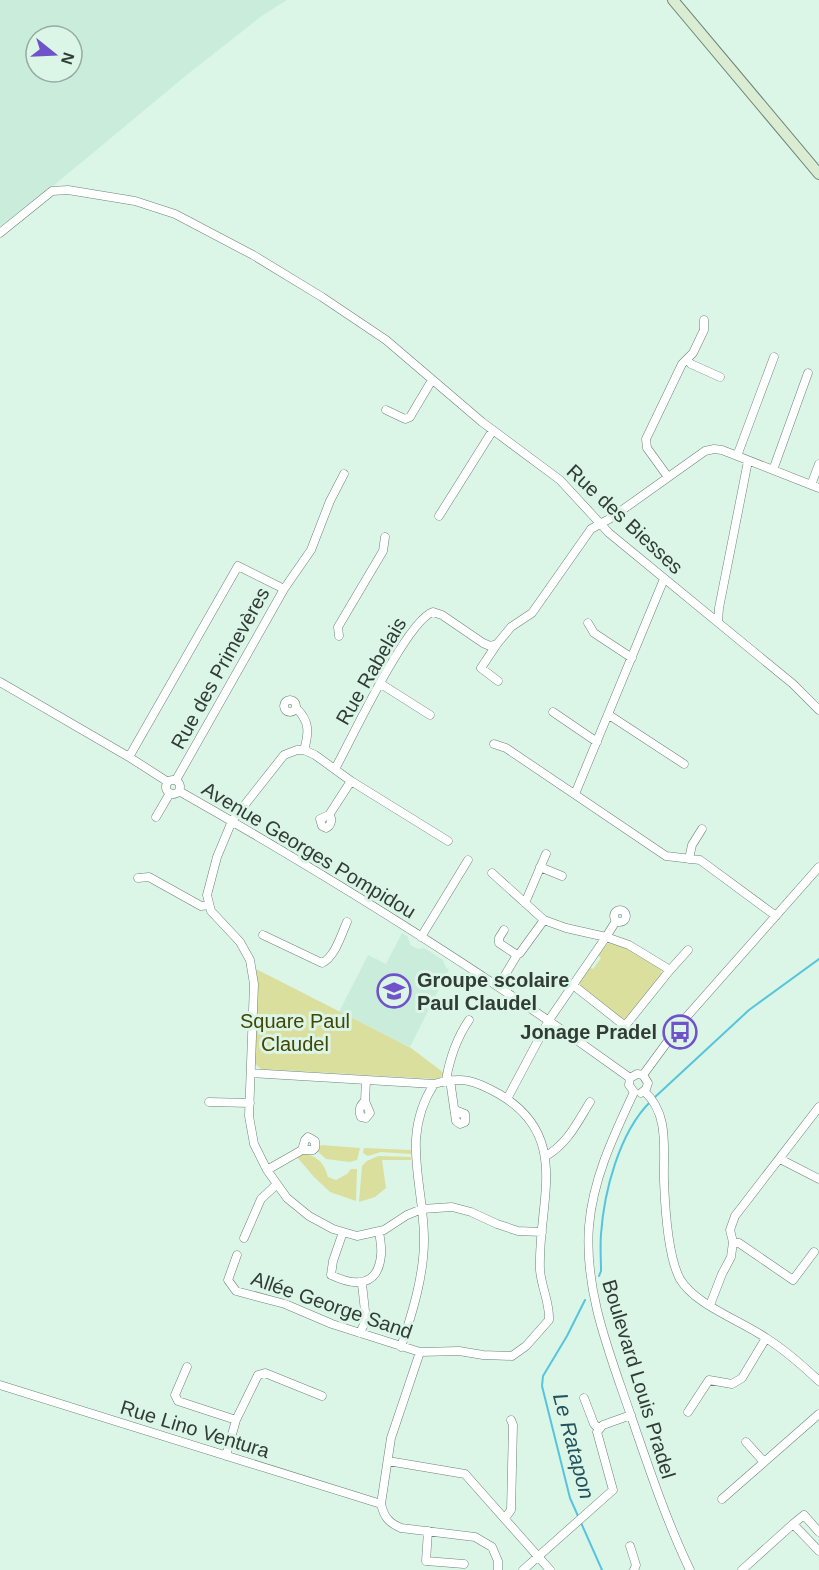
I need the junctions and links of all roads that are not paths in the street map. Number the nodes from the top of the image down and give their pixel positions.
1 (673, 0) edge
2 (819, 174) edge
3 (0, 233) edge
4 (704, 320) dead end
5 (774, 357) dead end
6 (687, 359) junction
7 (808, 373) dead end
8 (720, 377) dead end
9 (432, 380) junction
10 (386, 410) dead end
11 (493, 430) junction
12 (737, 456) junction
13 (748, 460) junction
14 (819, 464) edge
15 (773, 470) junction
16 (344, 474) dead end
17 (668, 477) junction
18 (815, 486) edge
19 (439, 516) dead end
20 (599, 523) junction
21 (385, 537) dead end
22 (664, 579) junction
23 (284, 589) junction
24 (718, 622) junction
25 (588, 623) dead end
26 (339, 636) dead end
27 (497, 644) junction
28 (632, 658) junction
29 (498, 681) dead end
30 (0, 682) edge
31 (381, 684) junction
32 (296, 708) dead end
33 (819, 710) edge
34 (553, 711) dead end
35 (430, 715) dead end
36 (609, 716) junction
37 (597, 742) junction
38 (494, 744) dead end
39 (304, 750) junction
40 (129, 757) junction
41 (684, 764) dead end
42 (335, 769) junction
43 (172, 781) junction
44 (351, 781) junction
45 (175, 792) junction
46 (575, 794) junction
47 (329, 815) dead end
48 (156, 818) dead end
49 (232, 821) junction
50 (702, 829) dead end
51 (448, 841) dead end
52 (546, 854) dead end
53 (689, 859) junction
54 (468, 860) dead end
55 (540, 867) junction
56 (819, 867) edge
57 (492, 873) dead end
58 (562, 876) dead end
59 (138, 878) dead end
60 (525, 903) junction
61 (209, 905) junction
62 (776, 916) junction
63 (544, 920) junction
64 (616, 921) dead end
65 (347, 922) dead end
66 (504, 930) dead end
67 (263, 935) dead end
68 (606, 937) junction
69 (421, 938) junction
70 (688, 950) dead end
71 (517, 955) junction
72 (670, 970) junction
73 (505, 975) dead end
74 (573, 985) junction
75 (469, 1020) dead end
76 (549, 1020) junction
77 (251, 1073) junction
78 (643, 1075) junction
79 (630, 1078) junction
80 (366, 1080) junction
81 (448, 1080) junction
82 (434, 1084) junction
83 (634, 1092) junction
84 (646, 1094) junction
85 (507, 1099) junction
86 (365, 1101) dead end
87 (208, 1102) dead end
88 (250, 1102) junction
89 (590, 1102) dead end
90 (819, 1107) edge
91 (455, 1110) dead end
92 (302, 1150) dead end
93 (546, 1156) junction
94 (780, 1159) junction
95 (267, 1170) junction
96 (819, 1179) edge
97 (276, 1185) junction
98 (422, 1209) junction
99 (379, 1231) junction
100 (343, 1232) junction
101 (542, 1232) junction
102 (244, 1238) dead end
103 (733, 1242) junction
104 (814, 1252) dead end
105 (237, 1255) dead end
106 (362, 1284) junction
107 (710, 1305) junction
108 (360, 1333) junction
109 (766, 1338) junction
110 (401, 1347) junction
111 (420, 1352) junction
112 (187, 1367) dead end
113 (819, 1381) edge
114 (0, 1385) edge
115 (322, 1396) dead end
116 (584, 1398) dead end
117 (688, 1412) dead end
118 (819, 1414) edge
119 (631, 1415) junction
120 (236, 1420) junction
121 (511, 1420) dead end
122 (598, 1428) junction
123 (746, 1442) dead end
124 (226, 1456) junction
125 (388, 1461) junction
126 (764, 1462) junction
127 (722, 1499) dead end
128 (381, 1504) junction
129 (504, 1518) junction
130 (793, 1524) junction
131 (428, 1531) junction
132 (819, 1532) edge
133 (819, 1537) edge
134 (630, 1546) dead end
135 (816, 1549) edge
136 (539, 1556) junction
137 (465, 1564) dead end
138 (498, 1570) edge
139 (523, 1570) edge
140 (550, 1570) edge
141 (634, 1570) edge
142 (690, 1570) edge
143 (742, 1570) edge

1 - 2 main road
3 - 9 street, Rue des Biesses
4 - 6 street
5 - 12 street
6 - 8 street
6 - 17 street
7 - 15 street
9 - 10 street
9 - 11 street, Rue des Biesses
11 - 19 street
11 - 20 street, Rue des Biesses
12 - 13 street
12 - 17 street
13 - 15 street
13 - 24 street
14 - 18 street
15 - 18 street
16 - 23 street
17 - 20 street
20 - 22 street, Rue des Biesses
20 - 27 street
21 - 26 street
22 - 24 street, Rue des Biesses
22 - 28 street
23 - 40 street, Rue des Primevères
23 - 43 street, Rue des Primevères
24 - 33 street, Rue des Biesses
25 - 28 street
27 - 29 street
27 - 31 street, Rue Rabelais
28 - 36 street
30 - 40 street
31 - 35 street
31 - 42 street, Rue Rabelais
32 - 39 street
34 - 37 street
36 - 37 street
36 - 41 street
37 - 46 street
38 - 46 street
39 - 42 street
39 - 49 street
40 - 43 street
42 - 44 street
43 - 45 street
43 - 45 street
44 - 47 street
44 - 51 street
45 - 48 street
45 - 49 street, Avenue Georges Pompidou
46 - 53 street
49 - 61 street
49 - 69 street, Avenue Georges Pompidou
50 - 53 street
52 - 55 street
53 - 62 street
54 - 69 street, Avenue Georges Pompidou
55 - 58 street
55 - 60 street
56 - 62 street
57 - 60 street
59 - 61 street
60 - 63 street
61 - 77 street
62 - 78 street
63 - 68 street
63 - 71 street
64 - 68 street
65 - 67 street
66 - 71 street
68 - 72 street
68 - 74 street
69 - 76 street, Avenue Georges Pompidou
70 - 72 street
71 - 73 street
72 - 74 street
74 - 76 street
75 - 81 street
76 - 79 street, Avenue Georges Pompidou
76 - 85 street
77 - 80 street
77 - 88 street
78 - 79 street
78 - 84 street
79 - 83 street
80 - 82 street
80 - 86 street
81 - 82 street
81 - 85 street
81 - 91 street
82 - 98 street
83 - 84 street
83 - 119 street, Boulevard Louis Pradel
84 - 107 street
85 - 93 street
87 - 88 street
88 - 95 street
89 - 93 street
90 - 94 street
92 - 95 street
93 - 101 street
94 - 96 street
94 - 103 street
95 - 97 street
97 - 100 street
97 - 102 street
98 - 99 street
98 - 101 street
98 - 110 street
99 - 100 street
99 - 106 street
100 - 106 street
101 - 111 street, Allée George Sand
103 - 104 street
103 - 107 street
105 - 108 street, Allée George Sand
106 - 108 street
107 - 109 street
108 - 110 street, Allée George Sand
109 - 113 street
109 - 117 street
110 - 111 street, Allée George Sand
111 - 125 street
112 - 120 street
114 - 124 street, Rue Lino Ventura
115 - 120 street
116 - 122 street
118 - 126 street
119 - 122 street
119 - 142 street, Boulevard Louis Pradel
120 - 124 street
121 - 129 street
122 - 136 street
123 - 126 street
124 - 128 street, Rue Lino Ventura
125 - 128 street
125 - 129 street
126 - 127 street
128 - 131 street
129 - 136 street
130 - 132 street
130 - 135 street
130 - 143 street
131 - 137 street
131 - 138 street
133 - 135 street
134 - 141 street
136 - 139 street
136 - 140 street

